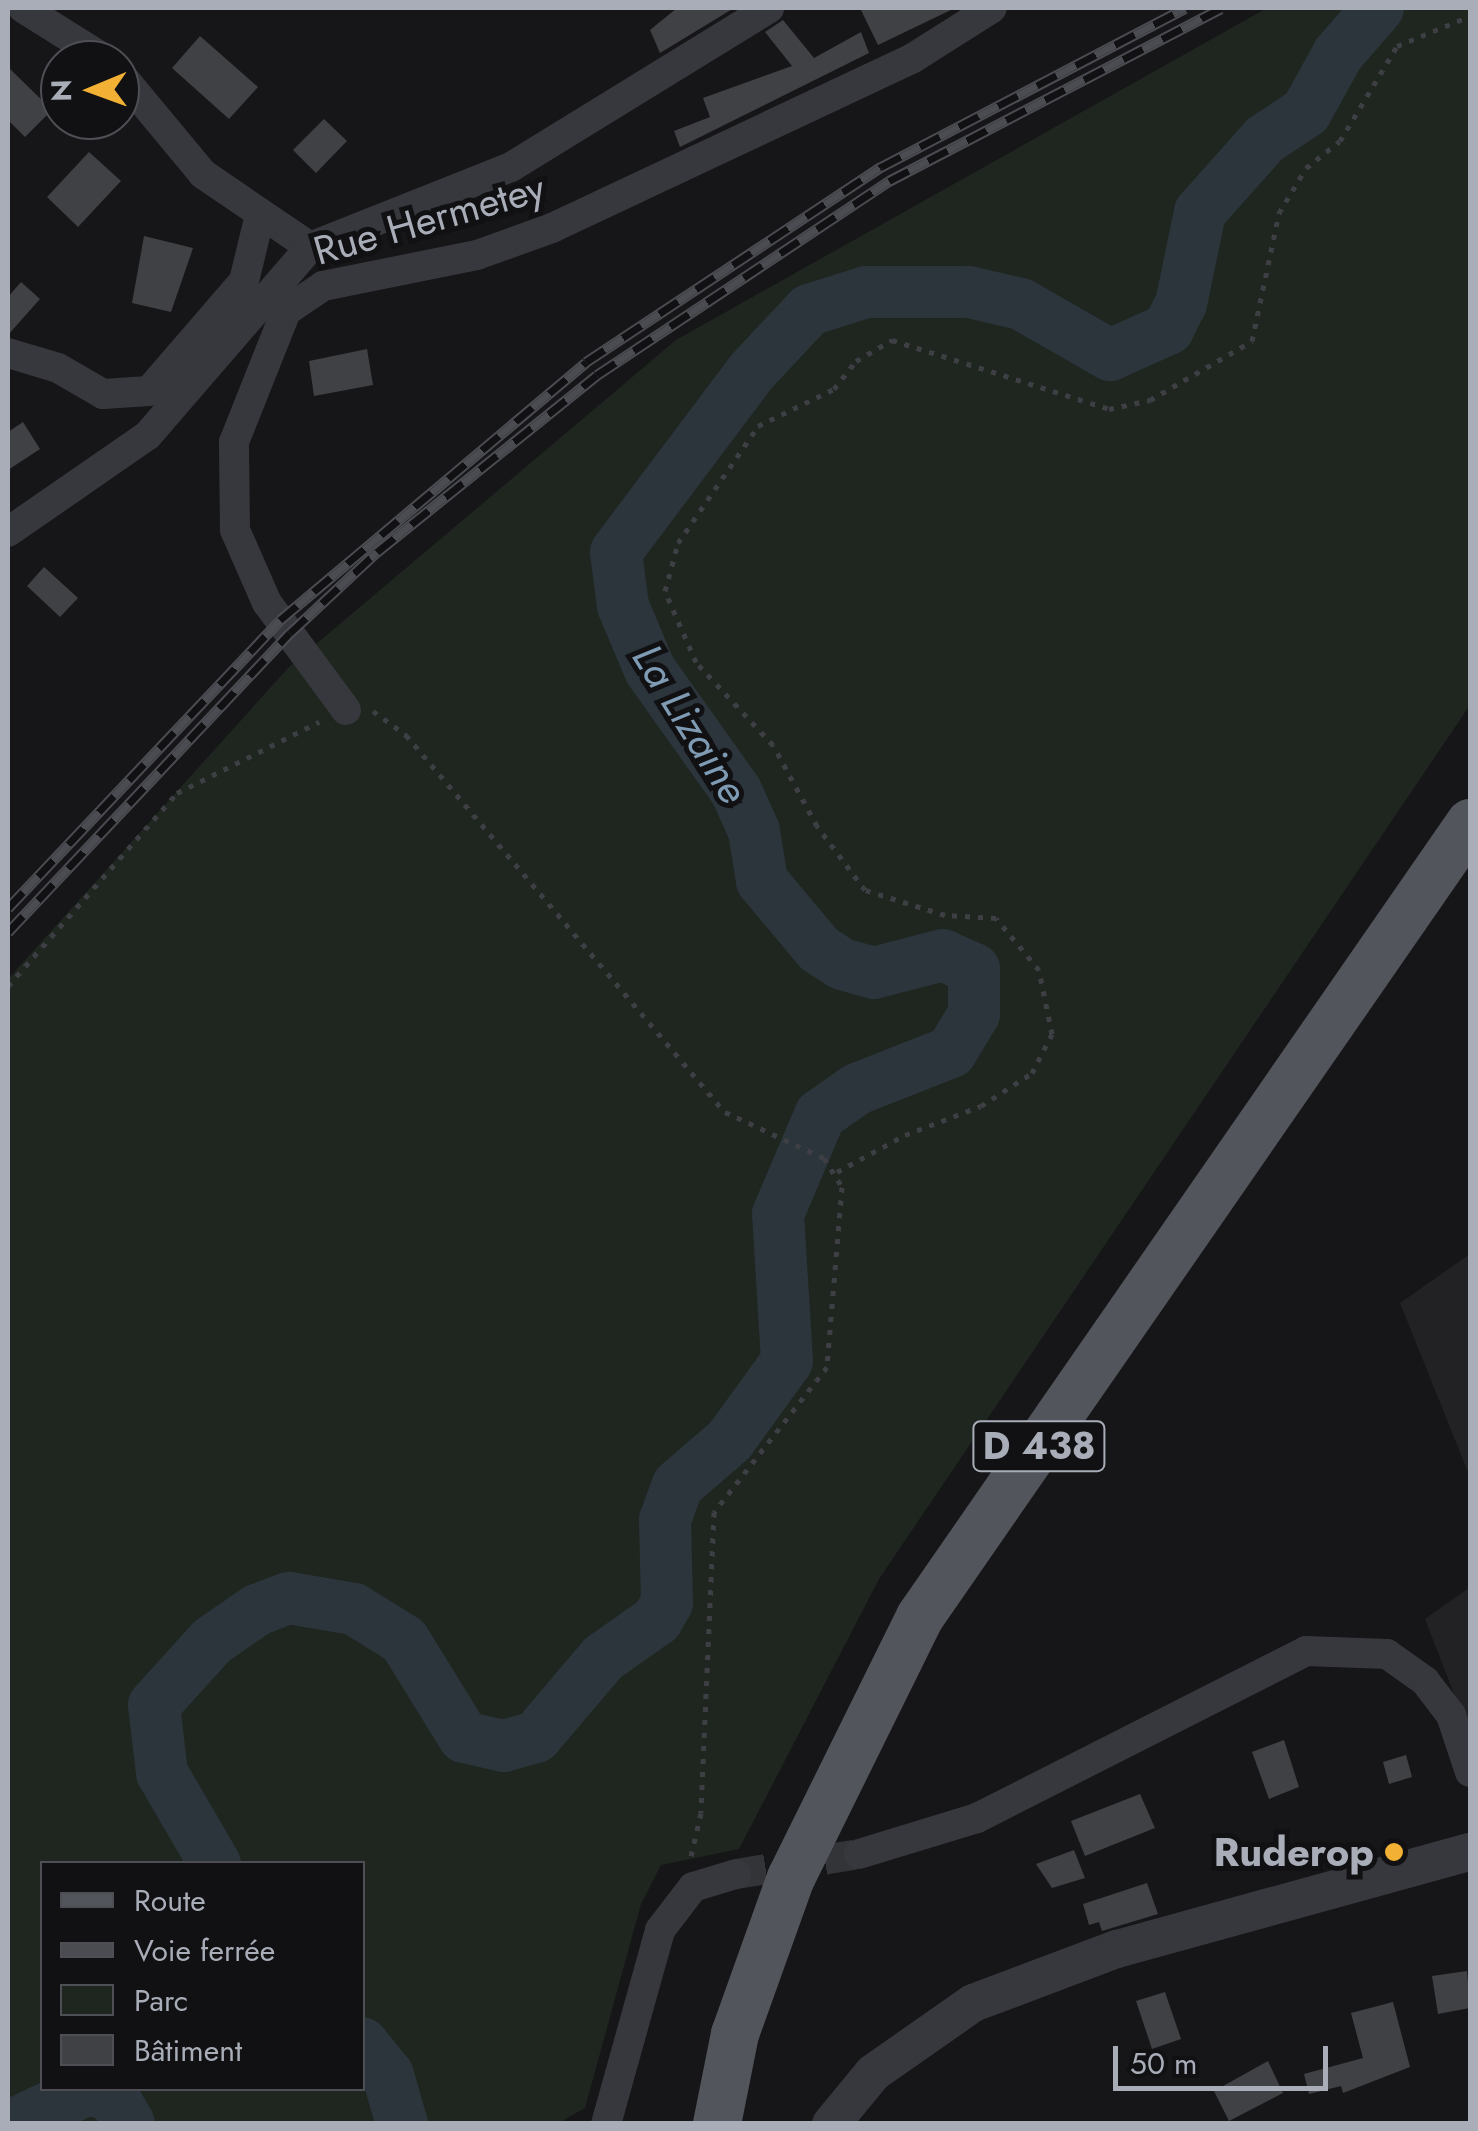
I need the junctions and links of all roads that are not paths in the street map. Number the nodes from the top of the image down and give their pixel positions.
1 (23, 8) edge
2 (768, 8) edge
3 (992, 8) edge
4 (74, 40) edge
5 (140, 98) edge
6 (260, 219) junction
7 (310, 246) junction
8 (8, 353) edge
9 (8, 532) edge
10 (346, 710) road end
11 (1470, 823) edge
12 (1470, 1772) edge
13 (1470, 1852) edge
14 (859, 1854) tunnel mouth
15 (736, 1874) tunnel mouth
16 (606, 2124) edge
17 (717, 2124) edge
18 (831, 2124) edge

1 - 4 street
2 - 7 street
3 - 10 street, Rue Hermetey
5 - 6 street
6 - 7 street
6 - 8 street
7 - 9 street
11 - 17 main road, D 438
12 - 14 street
13 - 18 street
15 - 16 street

